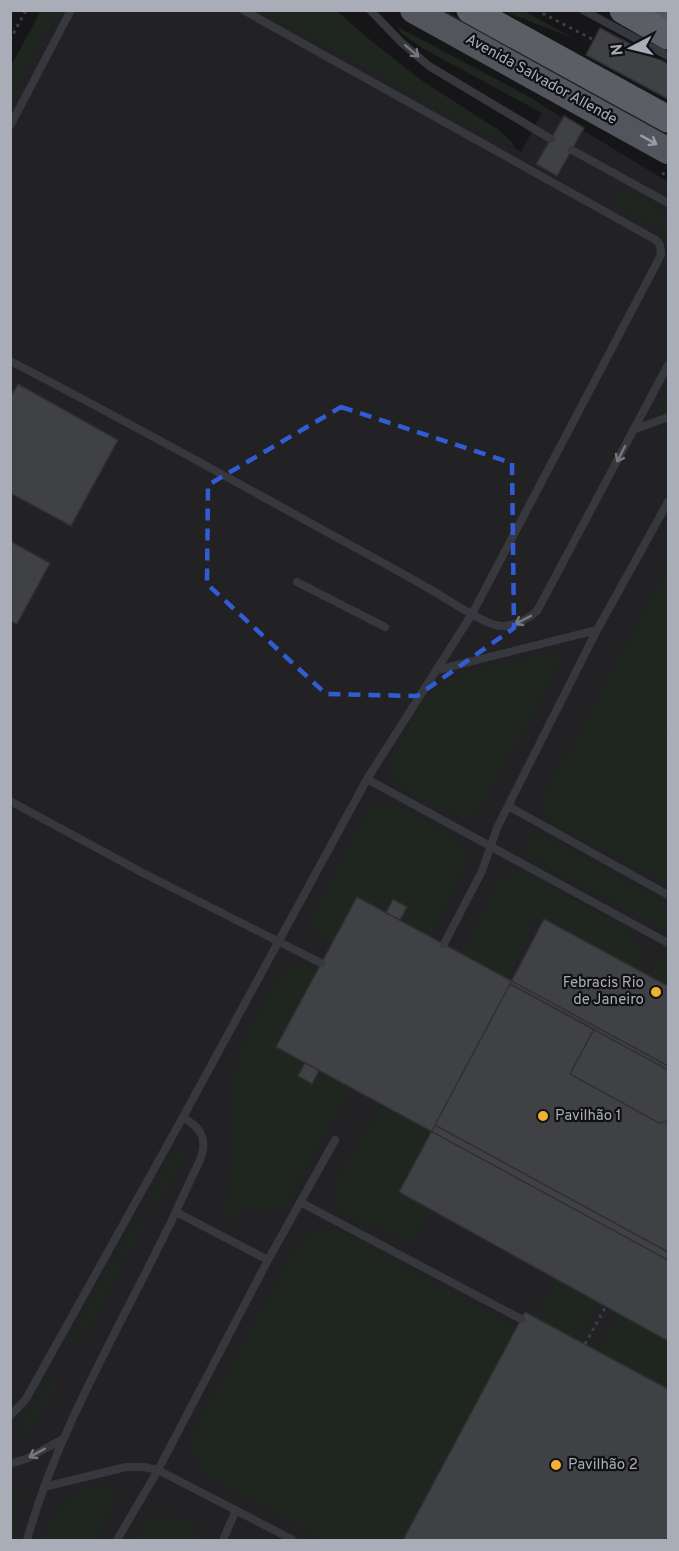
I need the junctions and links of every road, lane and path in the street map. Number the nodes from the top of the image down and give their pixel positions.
1 (26, 10) edge
2 (71, 10) edge
3 (243, 10) edge
4 (370, 10) edge
5 (413, 10) edge
6 (470, 10) edge
7 (536, 10) edge
8 (583, 10) edge
9 (623, 10) edge
10 (669, 36) edge
11 (10, 40) edge
12 (594, 40) dead end
13 (669, 56) edge
14 (669, 119) edge
15 (10, 126) edge
16 (551, 138) dead end
17 (572, 150) dead end
18 (669, 151) edge
19 (669, 203) edge
20 (10, 361) edge
21 (669, 365) edge
22 (669, 417) edge
23 (633, 430) junction
24 (669, 502) edge
25 (297, 582) dead end
26 (472, 614) junction
27 (385, 627) dead end
28 (597, 630) junction
29 (437, 670) junction
30 (367, 779) junction
31 (10, 801) edge
32 (508, 806) junction
33 (491, 845) junction
34 (669, 896) edge
35 (279, 941) junction
36 (669, 943) edge
37 (444, 945) dead end
38 (321, 963) dead end
39 (183, 1117) junction
40 (334, 1140) dead end
41 (300, 1202) junction
42 (176, 1212) junction
43 (268, 1260) junction
44 (606, 1306) dead end
45 (521, 1319) dead end
46 (585, 1344) dead end
47 (10, 1416) edge
48 (63, 1439) junction
49 (10, 1464) edge
50 (158, 1470) junction
51 (44, 1487) junction
52 (236, 1510) junction
53 (27, 1540) edge
54 (117, 1540) edge
55 (223, 1540) edge
56 (293, 1540) edge

1 - 11 path
2 - 15 lane
3 - 26 lane
4 -> 16 lane
5 -> 18 main road, Avenida Salvador Allende
6 - 14 highway, Avenida Salvador Allende
7 - 12 path
8 - 13 lane
9 - 10 highway
17 - 19 lane
20 - 26 lane
21 - 23 lane
22 - 23 lane
23 -> 26 lane
24 - 28 lane
25 - 27 lane
26 - 29 lane
28 - 29 lane
28 - 32 lane
29 - 30 lane
30 - 33 lane
30 - 35 lane
31 - 35 lane
32 - 33 lane
32 - 34 lane
33 - 36 lane
33 - 37 lane
35 - 38 lane
35 - 39 lane
39 - 42 lane
39 - 47 lane
40 - 41 lane
41 - 43 lane
41 - 45 lane
42 - 43 lane
42 - 48 lane
43 - 50 lane
44 - 46 path
48 -> 49 lane
48 - 51 lane
50 - 51 lane
50 - 52 lane
50 - 54 lane
51 - 53 lane
52 - 55 lane
52 - 56 lane

